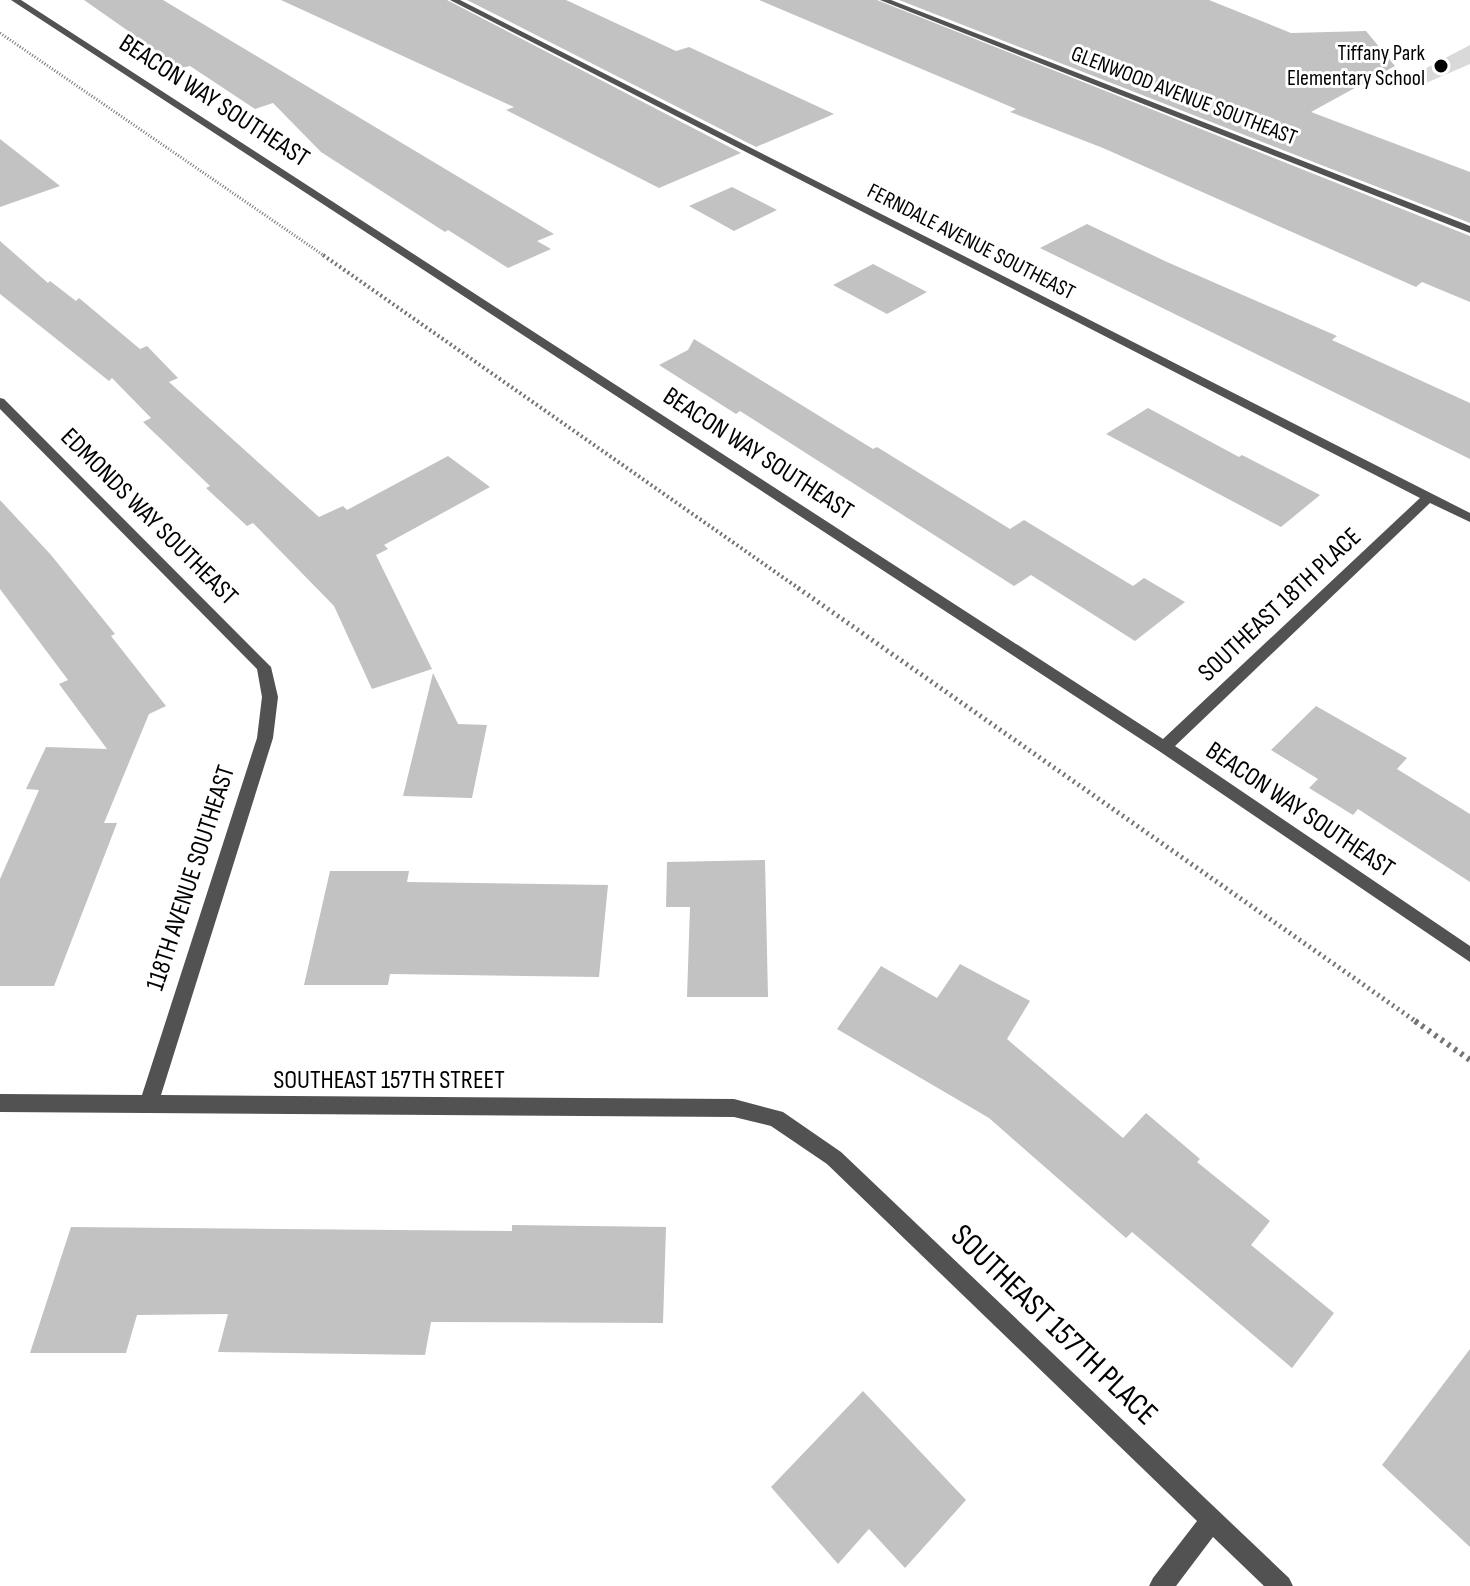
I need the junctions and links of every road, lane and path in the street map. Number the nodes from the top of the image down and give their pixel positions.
1 (15, 0) edge
2 (454, 0) edge
3 (884, 0) edge
4 (0, 33) edge
5 (1470, 230) edge
6 (0, 403) edge
7 (1428, 498) junction
8 (1470, 518) edge
9 (264, 667) joint
10 (1164, 747) junction
11 (1470, 955) edge
12 (1470, 1060) edge
13 (0, 1103) edge
14 (149, 1104) junction
15 (776, 1118) joint
16 (1211, 1521) junction
17 (1161, 1586) edge
18 (1281, 1586) edge

1 - 10 street, BEACON WAY SOUTHEAST
2 - 7 street, FERNDALE AVENUE SOUTHEAST
3 - 5 street, GLENWOOD AVENUE SOUTHEAST
4 - 12 path
6 - 9 street, EDMONDS WAY SOUTHEAST
7 - 8 street, FERNDALE AVENUE SOUTHEAST
7 - 10 street, SOUTHEAST 18TH PLACE
9 - 14 street, 118TH AVENUE SOUTHEAST
10 - 11 street, BEACON WAY SOUTHEAST
13 - 14 street, SOUTHEAST 157TH STREET
14 - 15 street, SOUTHEAST 157TH STREET
15 - 16 street, SOUTHEAST 157TH PLACE
16 - 17 street
16 - 18 street, SOUTHEAST 157TH PLACE

